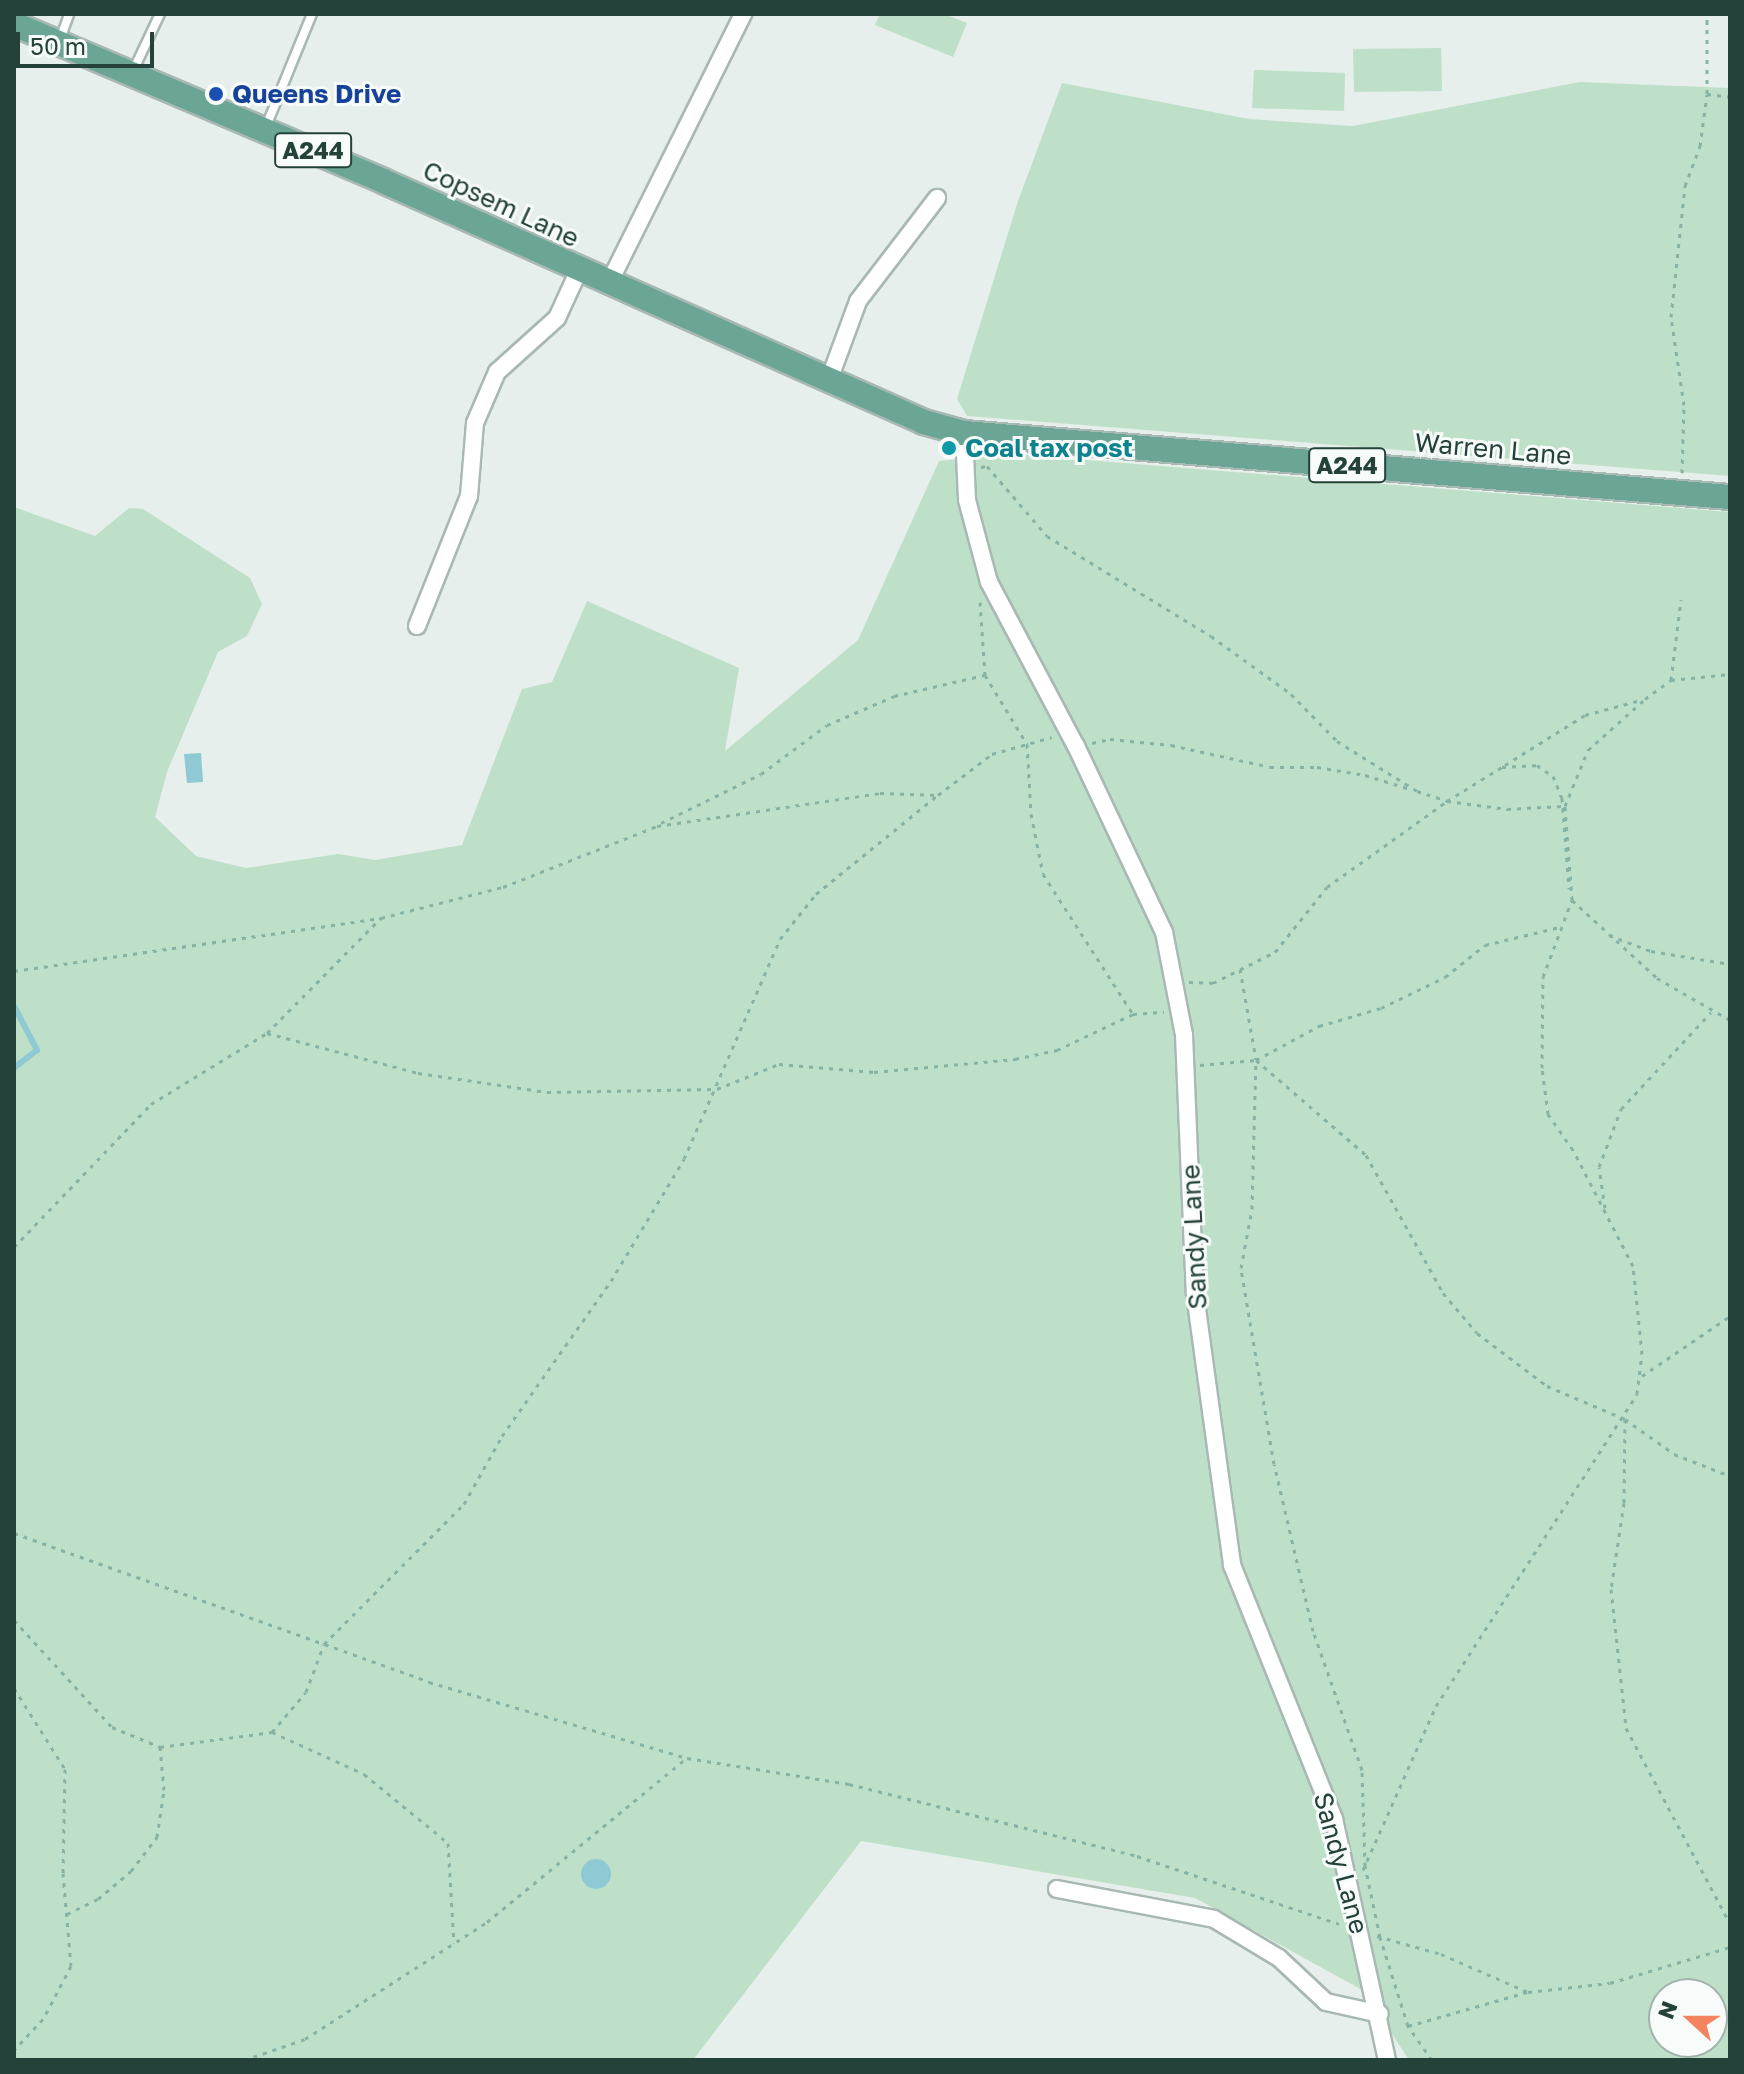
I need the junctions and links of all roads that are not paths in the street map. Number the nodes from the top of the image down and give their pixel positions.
1 (69, 14) edge
2 (160, 14) edge
3 (312, 14) edge
4 (743, 14) edge
5 (14, 24) edge
6 (59, 43) junction
7 (132, 73) junction
8 (265, 129) junction
9 (937, 198) dead end
10 (579, 270) junction
11 (609, 283) junction
12 (829, 380) junction
13 (964, 433) junction
14 (1730, 497) edge
15 (417, 626) dead end
16 (1057, 1889) dead end
17 (1380, 2014) junction
18 (1387, 2060) edge

1 - 6 lane
2 - 7 lane
3 - 8 lane
4 - 11 street
5 - 6 main road, Copsem Lane / A244
6 - 7 main road, Copsem Lane / A244
7 - 8 main road, Copsem Lane / A244
8 - 10 main road, Copsem Lane / A244
9 - 12 street
10 - 11 main road, Copsem Lane / A244
10 - 15 street
11 - 12 main road, Copsem Lane / A244
12 - 13 main road, Copsem Lane / A244
13 - 14 main road, Warren Lane / A244
13 - 17 street, Sandy Lane
16 - 17 street
17 - 18 street, Sandy Lane

